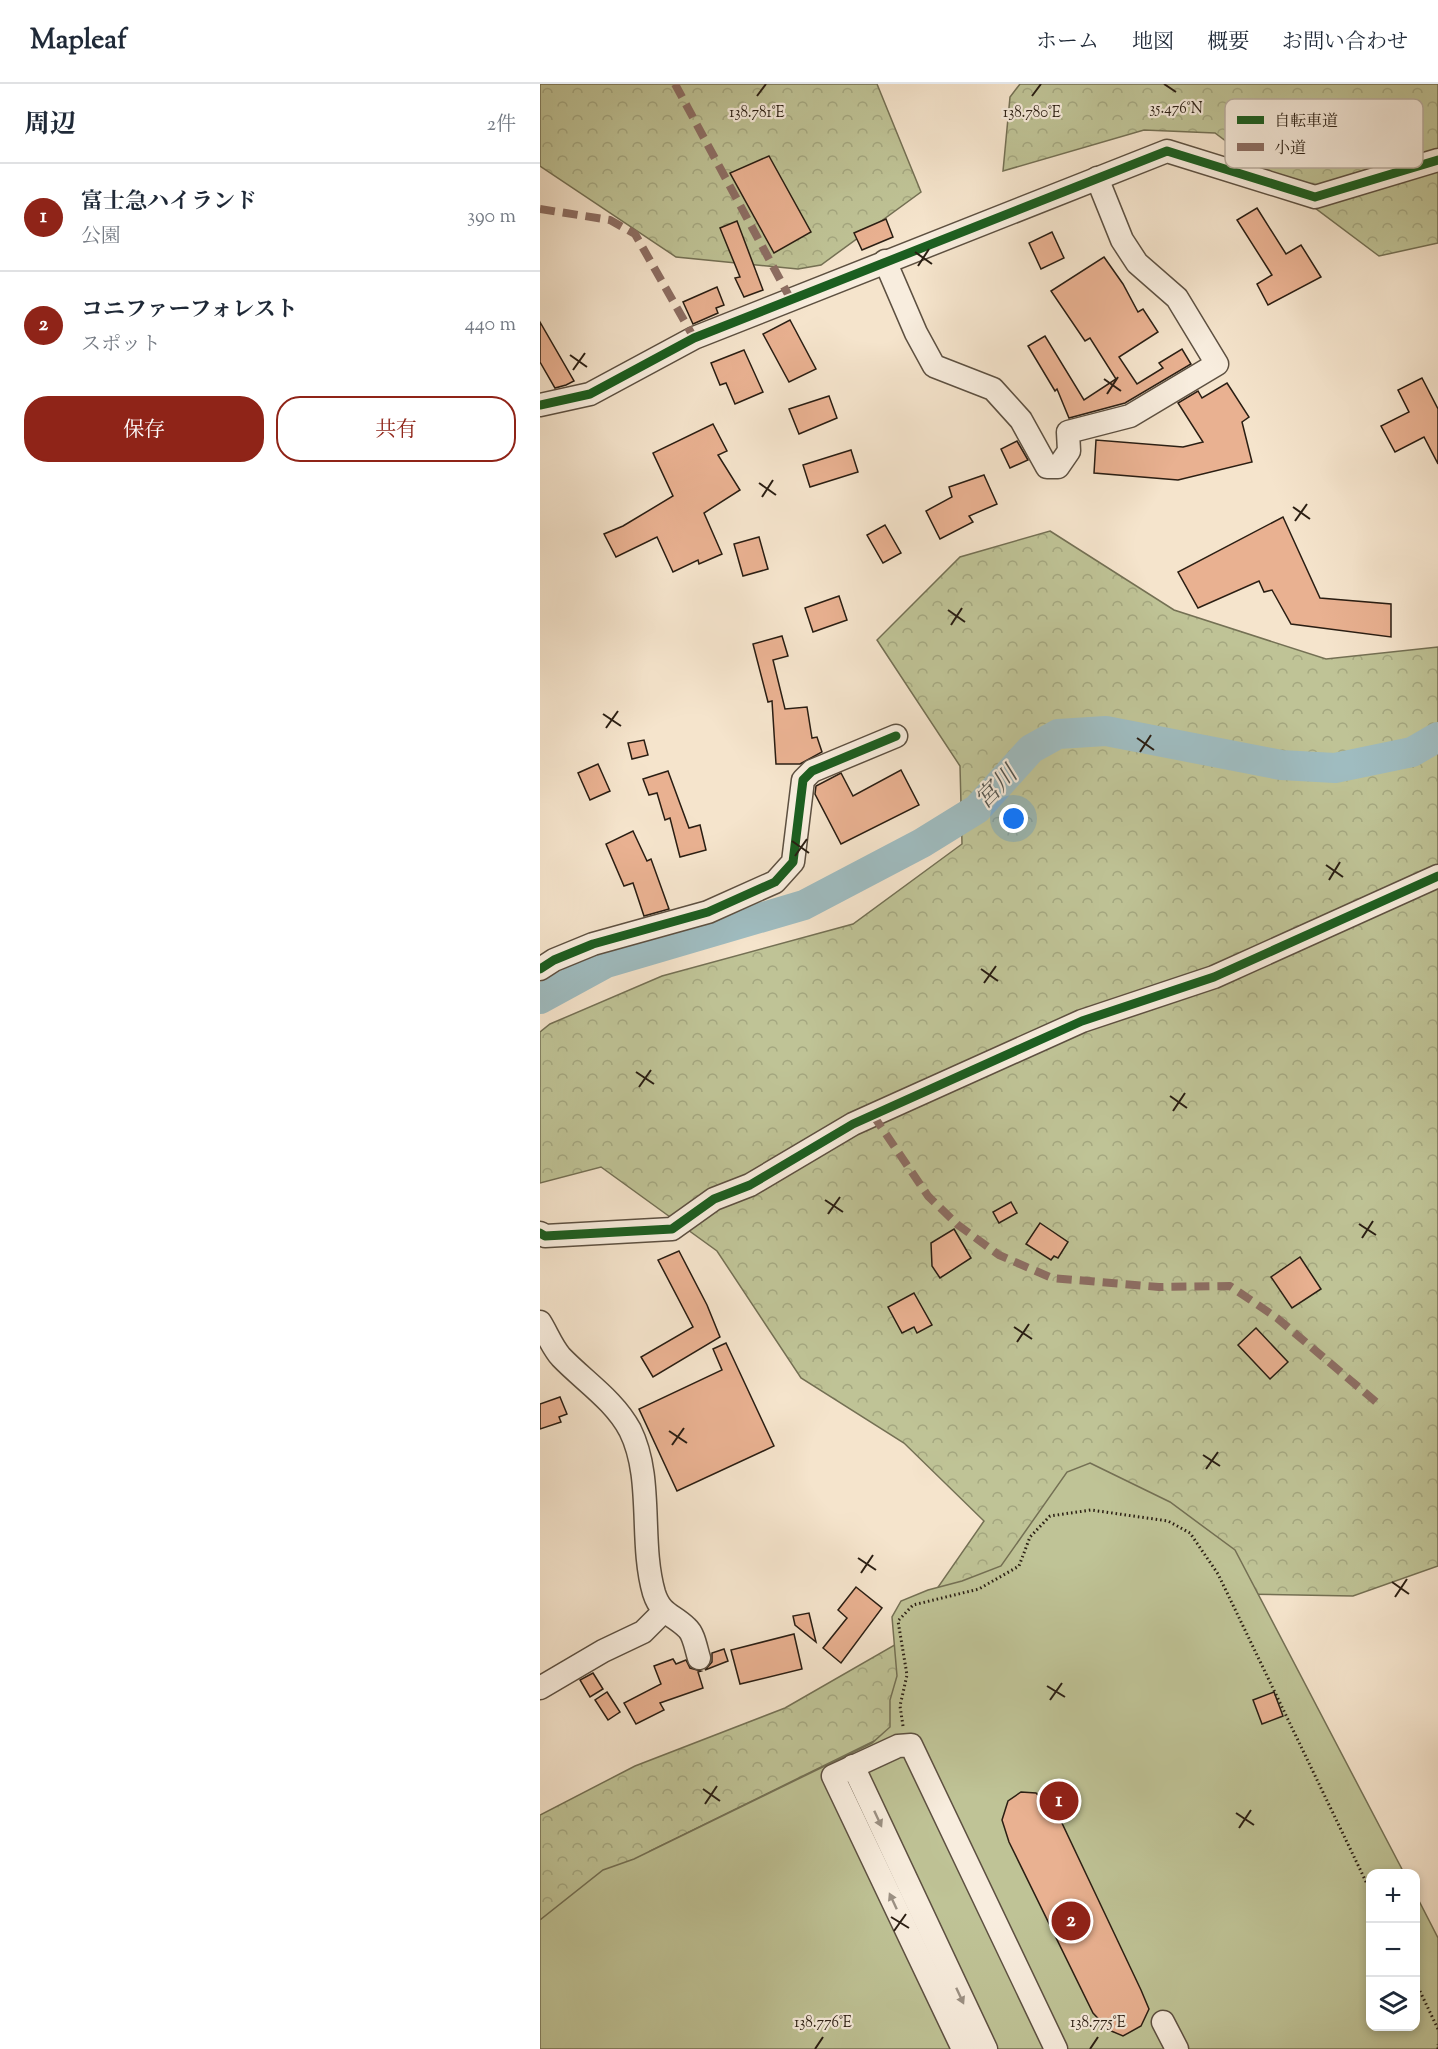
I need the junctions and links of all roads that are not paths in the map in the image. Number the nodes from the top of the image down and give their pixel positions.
1 (1438, 160) edge
2 (1423, 165) edge
3 (1411, 168) edge
4 (1098, 178) junction
5 (885, 261) junction
6 (540, 405) edge
7 (896, 736) dead end
8 (1438, 876) edge
9 (540, 969) edge
10 (540, 1233) edge
11 (540, 1322) edge
12 (663, 1612) junction
13 (699, 1658) dead end
14 (540, 1688) edge
15 (843, 1771) junction
16 (1163, 2022) dead end
17 (963, 2049) edge
18 (986, 2049) edge
19 (1056, 2049) edge
20 (1177, 2049) edge

1 - 2 street
3 - 4 street
4 - 5 street
4 - 5 street
5 - 6 street
7 - 9 street
8 - 10 street
11 - 12 street
12 - 13 street
12 - 14 street
17 -> 15 street
15 -> 18 street
15 - 19 street
16 - 20 street

